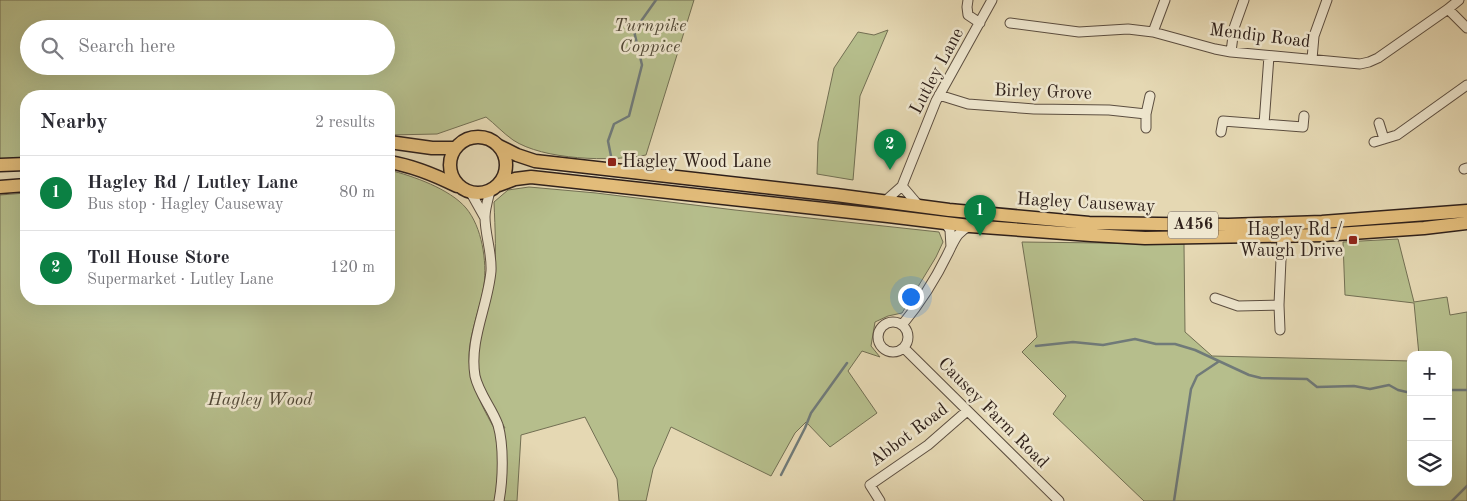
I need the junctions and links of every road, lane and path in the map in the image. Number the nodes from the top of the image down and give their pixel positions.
1 (968, 0) edge
2 (992, 0) edge
3 (1165, 0) edge
4 (1244, 0) edge
5 (1327, 0) edge
6 (1458, 0) edge
7 (1448, 10) junction
8 (1010, 22) dead end
9 (980, 23) junction
10 (1467, 28) edge
11 (1153, 32) junction
12 (1231, 52) junction
13 (1269, 56) junction
14 (1312, 58) junction
15 (1467, 85) edge
16 (939, 95) junction
17 (1150, 96) dead end
18 (1146, 114) junction
19 (1304, 116) dead end
20 (1379, 123) dead end
21 (1264, 124) junction
22 (1146, 128) dead end
23 (1221, 132) dead end
24 (1384, 139) junction
25 (1374, 142) dead end
26 (395, 143) edge
27 (499, 146) junction
28 (454, 148) junction
29 (395, 163) edge
30 (20, 164) edge
31 (0, 165) edge
32 (20, 185) edge
33 (457, 186) junction
34 (902, 186) junction
35 (0, 187) edge
36 (494, 188) junction
37 (471, 193) junction
38 (884, 202) junction
39 (919, 206) junction
40 (1467, 211) edge
41 (485, 218) junction
42 (945, 223) junction
43 (1467, 223) edge
44 (970, 226) junction
45 (1282, 236) junction
46 (951, 247) junction
47 (1215, 298) dead end
48 (1279, 305) junction
49 (902, 325) junction
50 (1280, 330) dead end
51 (904, 348) junction
52 (967, 411) junction
53 (499, 501) edge
54 (880, 501) edge
55 (1059, 501) edge

1 - 9 street
2 - 9 street, Lutley Lane
3 - 11 street
4 - 12 street
5 - 14 street
6 - 7 street, Mendip Road
7 - 10 street
7 - 14 street, Mendip Road
8 - 11 street, Mendip Road
9 - 16 street, Lutley Lane
11 - 12 street, Mendip Road
12 - 13 street, Mendip Road
13 - 14 street, Mendip Road
13 - 21 street
15 - 24 street
16 - 18 street, Birley Grove
16 - 34 street, Lutley Lane
17 - 18 street
18 - 22 street
19 - 21 street
20 - 24 street
21 - 23 street
24 - 25 street
26 - 28 highway
27 - 28 highway
27 - 36 highway
27 - 38 highway, Hagley Causeway / A456
28 - 33 highway
29 - 33 highway
30 - 31 highway
32 - 35 highway
33 - 37 highway
34 - 38 street, Lutley Lane
34 - 39 street
36 - 37 highway
36 - 41 street
36 - 42 highway, Hagley Causeway / A456
37 - 41 street
38 - 39 highway, Hagley Causeway / A456
39 - 40 highway, Hagley Causeway / A456
41 - 53 street
42 - 44 highway, Hagley Causeway / A456
42 - 46 street
43 - 45 highway, Hagley Causeway / A456
44 - 45 highway, Hagley Causeway / A456
44 - 46 street
45 - 48 street
46 - 49 street
47 - 48 street
48 - 50 street
49 - 51 street
49 - 51 street
51 - 52 street, Causey Farm Road
52 - 54 street, Abbot Road
52 - 55 street, Causey Farm Road

